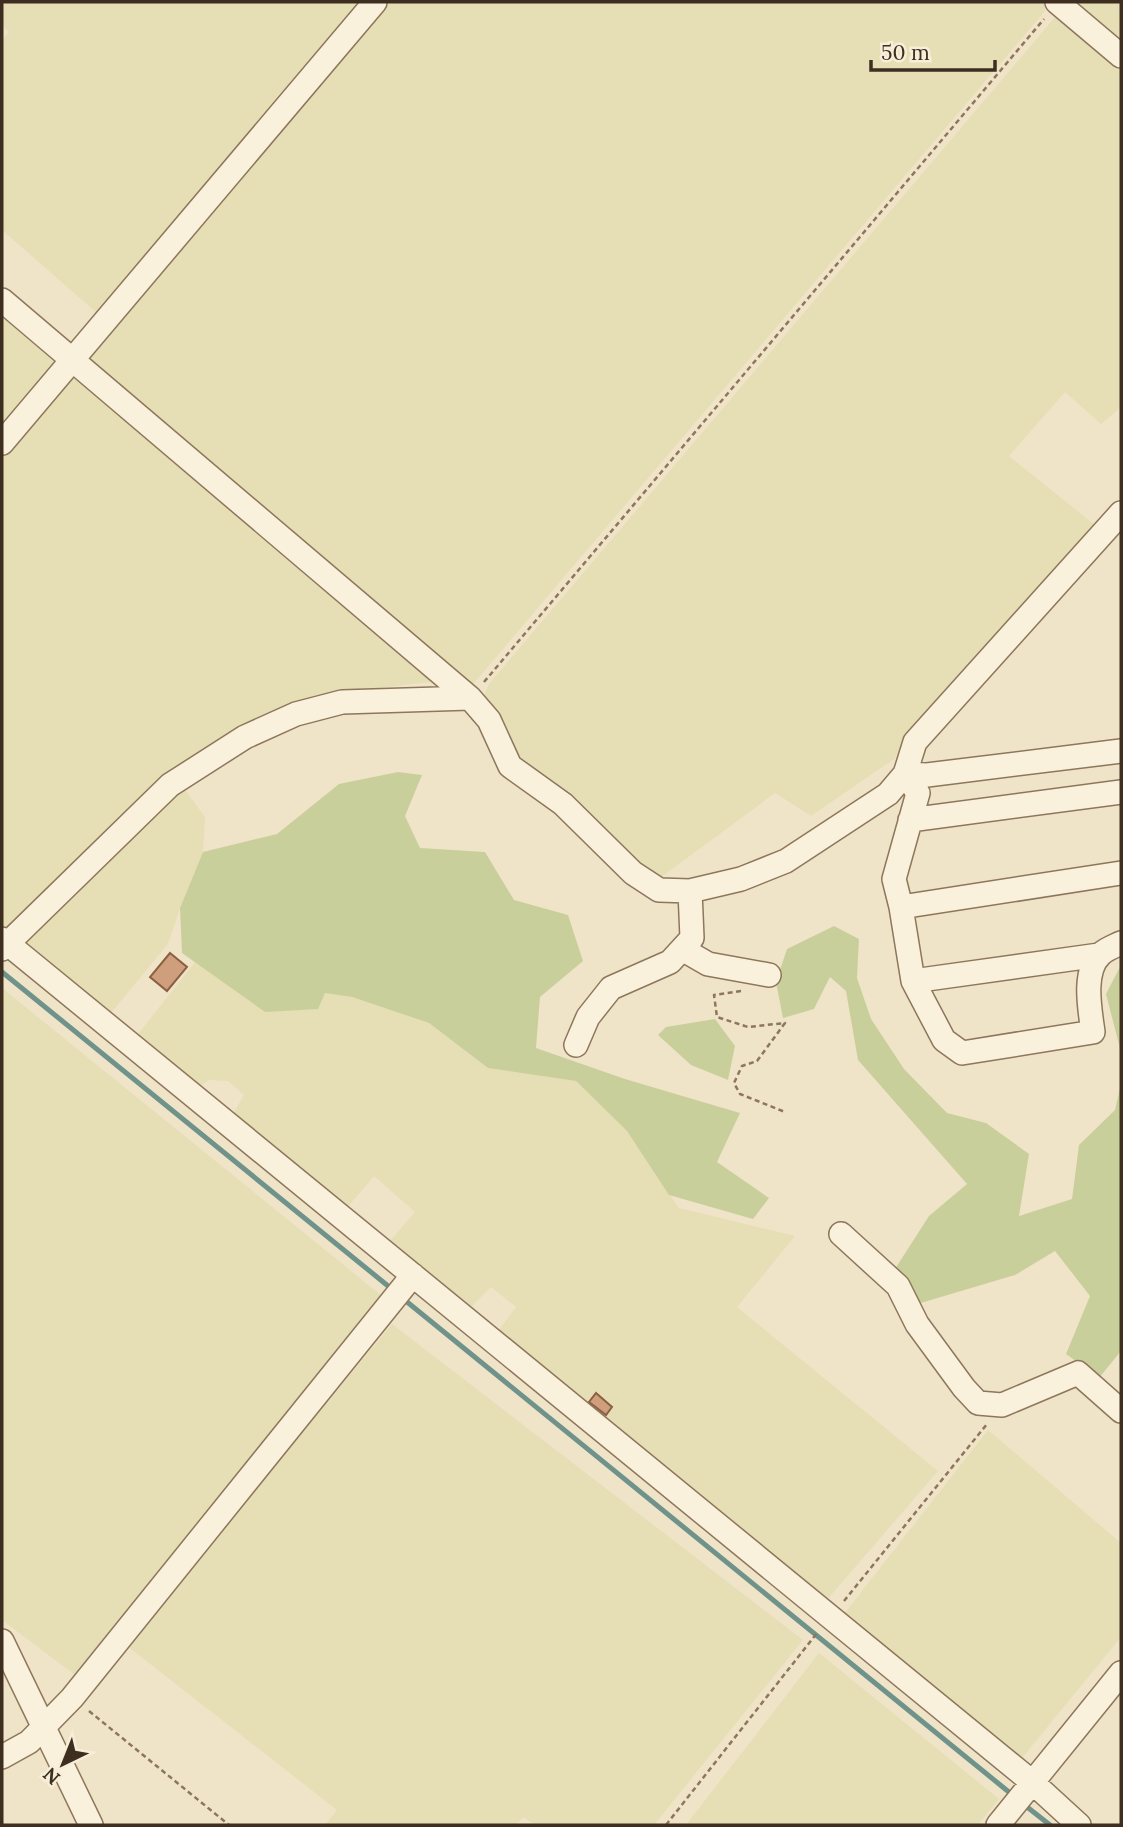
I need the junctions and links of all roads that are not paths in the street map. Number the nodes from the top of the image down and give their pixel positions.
1 (375, 2) edge
2 (1057, 2) edge
3 (1121, 56) edge
4 (2, 300) edge
5 (73, 359) junction
6 (2, 443) edge
7 (1121, 513) edge
8 (470, 698) junction
9 (1121, 751) edge
10 (905, 774) junction
11 (1121, 792) edge
12 (910, 820) junction
13 (1121, 873) edge
14 (690, 891) junction
15 (901, 907) junction
16 (1121, 943) edge
17 (3, 944) edge
18 (682, 950) junction
19 (1099, 955) junction
20 (769, 975) road end
21 (913, 981) junction
22 (576, 1045) dead end
23 (841, 1234) dead end
24 (413, 1275) junction
25 (1121, 1411) edge
26 (2, 1642) edge
27 (1121, 1673) edge
28 (44, 1728) junction
29 (2, 1757) edge
30 (1032, 1782) junction
31 (1004, 1817) edge
32 (91, 1825) edge
33 (1079, 1825) edge

1 - 5 street
2 - 3 street
4 - 5 street
5 - 6 street
5 - 8 street
7 - 10 street
8 - 14 street
8 - 17 street
9 - 10 street
10 - 12 street
10 - 14 street
11 - 12 street
12 - 15 street
13 - 15 street
14 - 18 street
15 - 21 street
16 - 19 street
17 - 24 street
18 - 20 street
18 - 22 street
19 - 21 street
19 - 21 street
23 - 25 street
24 - 28 street
24 - 30 street
26 - 28 street
27 - 30 street
28 - 29 street
28 - 32 street
30 - 31 street
30 - 33 street

